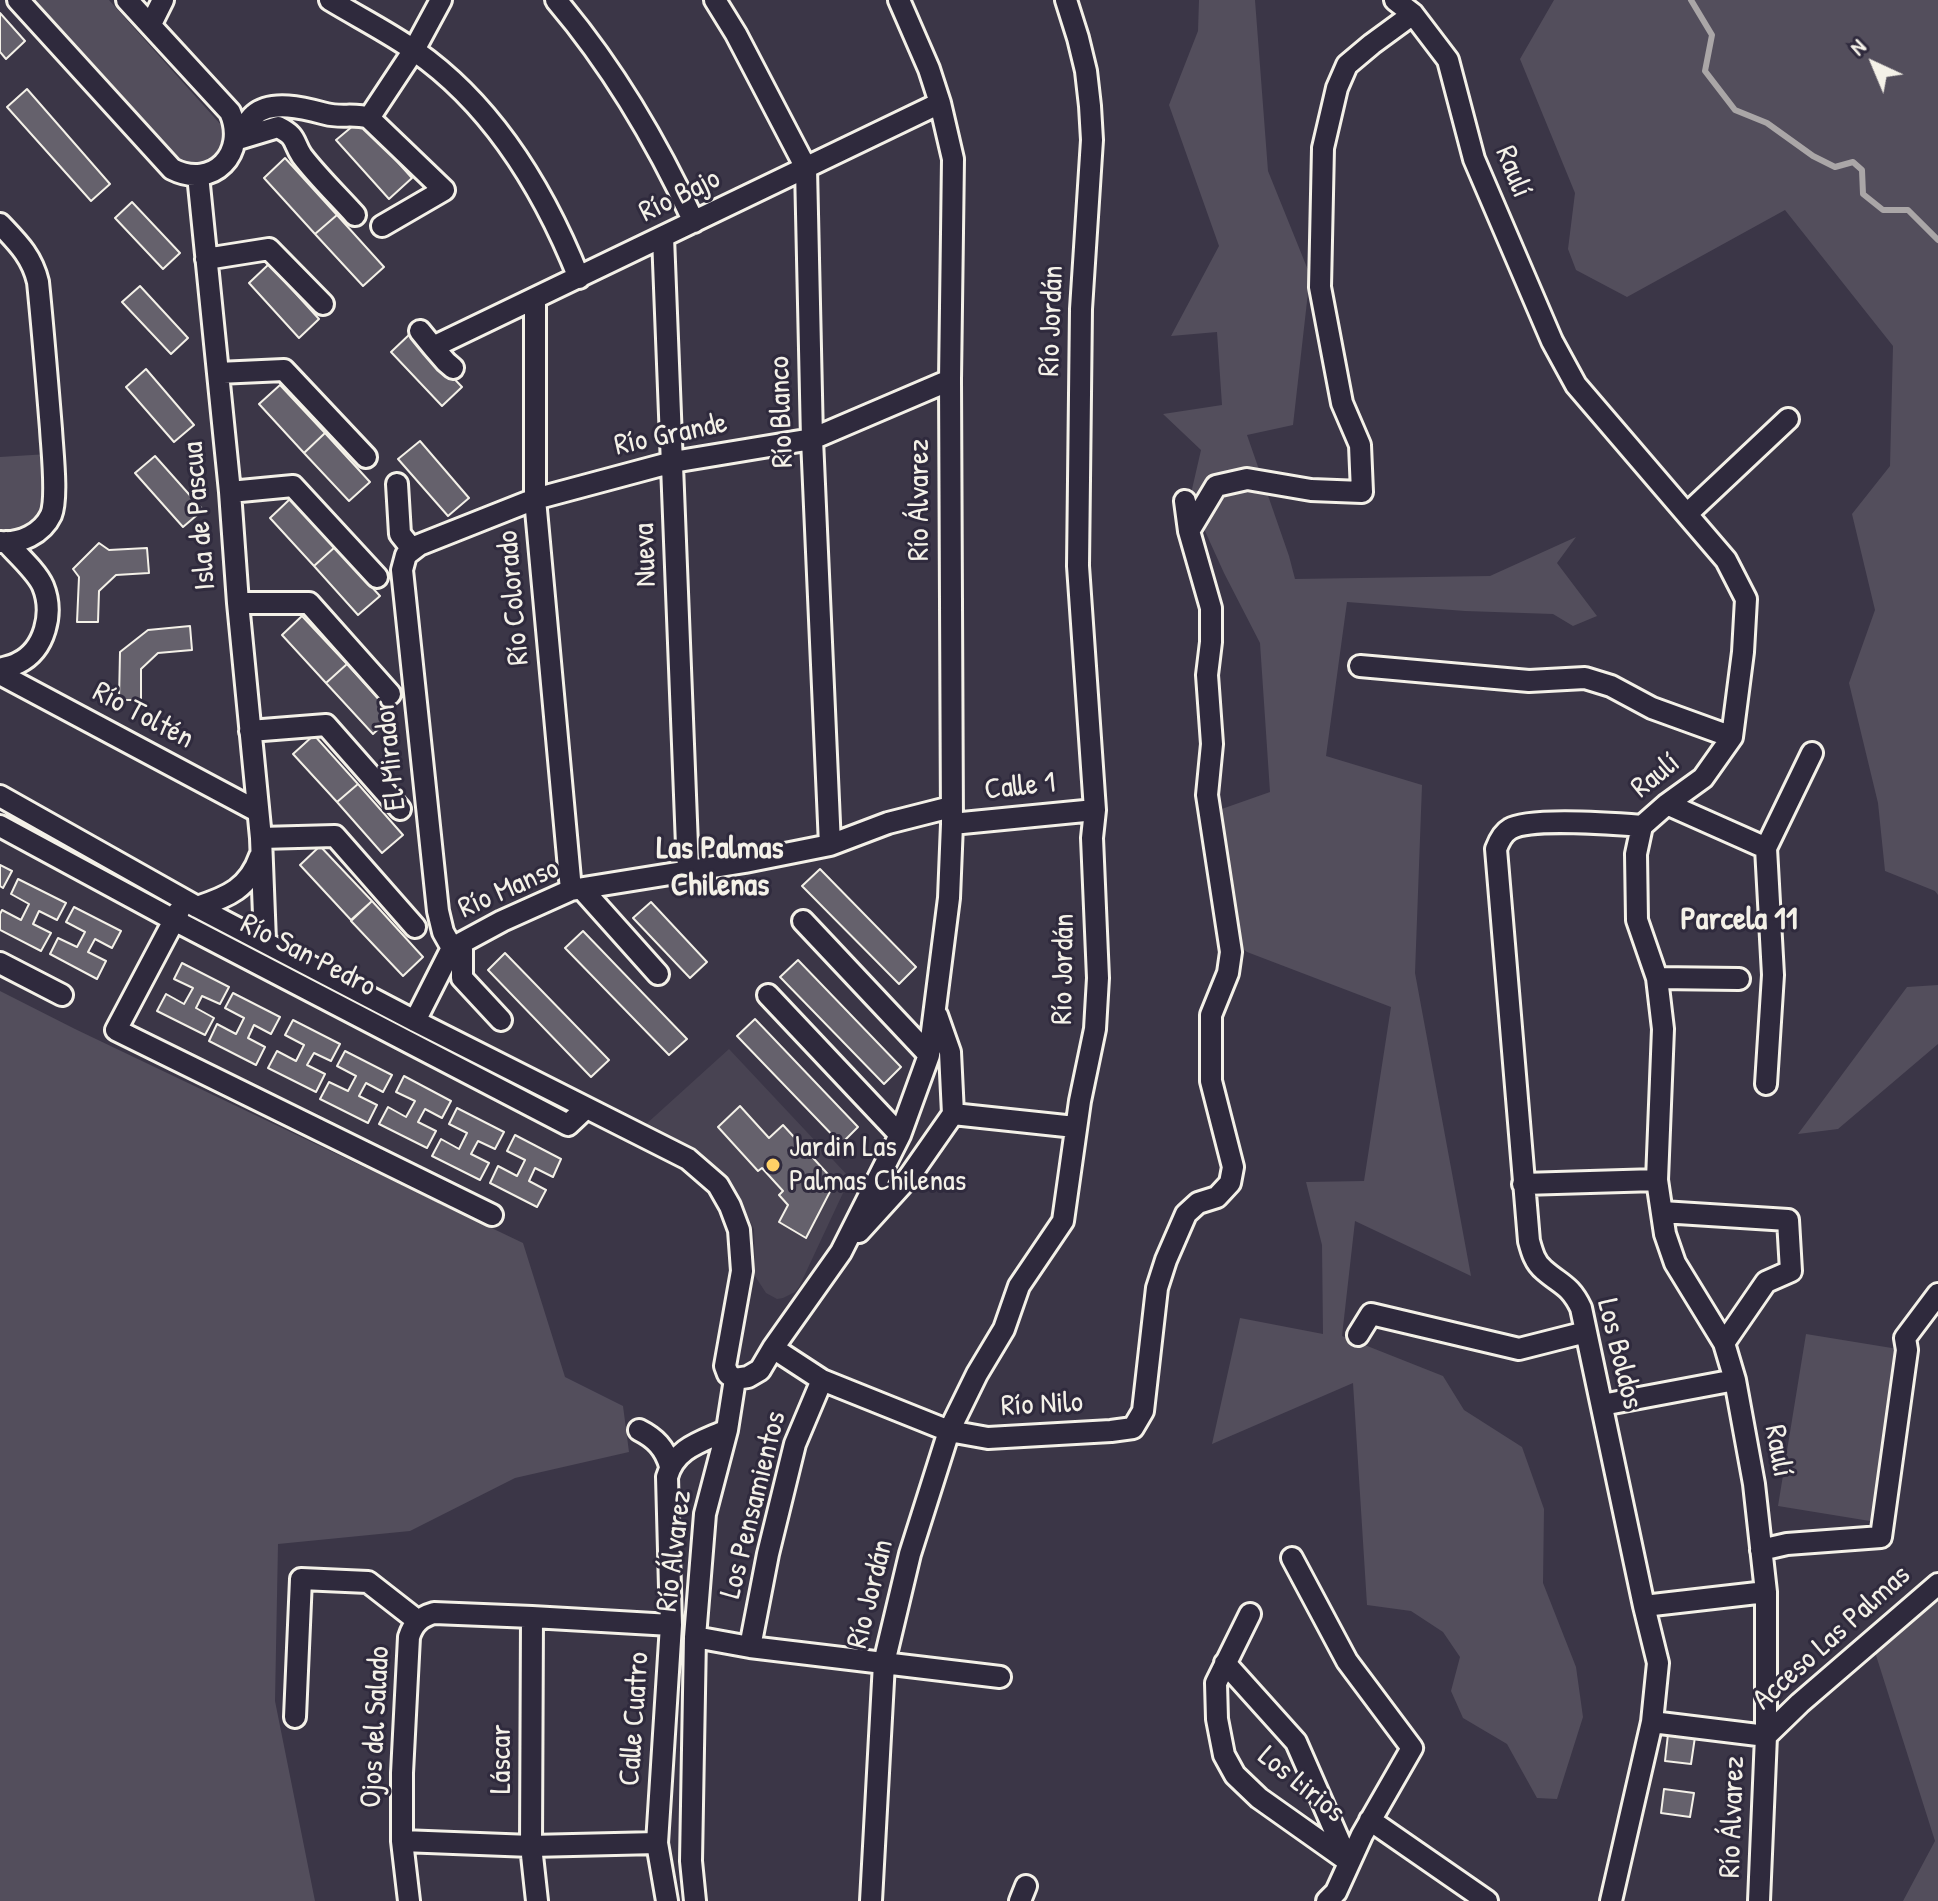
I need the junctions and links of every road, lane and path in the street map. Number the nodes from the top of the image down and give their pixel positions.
1 (18, 0) edge
2 (127, 0) edge
3 (163, 0) edge
4 (330, 0) edge
5 (441, 0) edge
6 (556, 0) edge
7 (715, 0) edge
8 (899, 0) edge
9 (1066, 0) edge
10 (1395, 0) edge
11 (1413, 14) junction
12 (151, 24) junction
13 (414, 50) junction
14 (940, 103) junction
15 (369, 118) junction
16 (235, 140) junction
17 (806, 168) junction
18 (198, 175) junction
19 (355, 215) dead end
20 (694, 222) junction
21 (0, 224) edge
22 (382, 226) dead end
23 (663, 237) junction
24 (206, 259) junction
25 (579, 278) junction
26 (535, 299) junction
27 (323, 304) dead end
28 (420, 331) dead end
29 (440, 344) junction
30 (453, 368) dead end
31 (218, 373) junction
32 (950, 380) junction
33 (1788, 419) dead end
34 (812, 439) junction
35 (366, 457) dead end
36 (673, 462) junction
37 (397, 484) dead end
38 (230, 492) junction
39 (535, 499) junction
40 (1185, 501) dead end
41 (1687, 514) junction
42 (1189, 531) junction
43 (3, 542) edge
44 (409, 552) junction
45 (377, 577) dead end
46 (238, 603) junction
47 (1360, 666) dead end
48 (0, 671) edge
49 (390, 694) dead end
50 (250, 731) junction
51 (1732, 737) junction
52 (1812, 753) dead end
53 (0, 796) edge
54 (1667, 804) junction
55 (400, 809) dead end
56 (1095, 810) junction
57 (257, 811) junction
58 (951, 816) junction
59 (0, 826) edge
60 (1642, 826) junction
61 (261, 845) junction
62 (830, 845) junction
63 (1766, 848) junction
64 (688, 871) junction
65 (576, 890) junction
66 (191, 904) junction
67 (174, 920) junction
68 (803, 921) dead end
69 (415, 927) dead end
70 (265, 941) junction
71 (457, 945) junction
72 (0, 963) edge
73 (658, 974) dead end
74 (1657, 978) junction
75 (1739, 979) dead end
76 (62, 995) dead end
77 (768, 995) dead end
78 (935, 1008) junction
79 (501, 1020) dead end
80 (415, 1021) junction
81 (929, 1055) junction
82 (1766, 1084) dead end
83 (586, 1108) junction
84 (953, 1114) junction
85 (1075, 1127) junction
86 (900, 1135) junction
87 (1657, 1180) junction
88 (1523, 1184) junction
89 (1662, 1212) junction
90 (492, 1215) dead end
91 (841, 1252) junction
92 (1938, 1294) edge
93 (1586, 1332) junction
94 (1358, 1335) dead end
95 (1724, 1343) junction
96 (773, 1348) junction
97 (735, 1379) junction
98 (822, 1380) junction
99 (1735, 1380) junction
100 (1602, 1405) junction
101 (639, 1430) dead end
102 (727, 1430) junction
103 (949, 1431) junction
104 (670, 1466) junction
105 (1761, 1550) junction
106 (1292, 1558) dead end
107 (1938, 1584) edge
108 (1766, 1592) junction
109 (1644, 1606) junction
110 (1250, 1614) dead end
111 (532, 1617) junction
112 (418, 1621) junction
113 (671, 1625) junction
114 (695, 1637) junction
115 (750, 1647) junction
116 (884, 1663) junction
117 (1225, 1663) junction
118 (1000, 1677) dead end
119 (295, 1717) dead end
120 (1652, 1722) junction
121 (1766, 1736) junction
122 (1370, 1820) junction
123 (402, 1841) junction
124 (657, 1843) junction
125 (531, 1846) junction
126 (1348, 1861) junction
127 (1337, 1898) edge
128 (409, 1901) edge
129 (537, 1901) edge
130 (667, 1901) edge
131 (695, 1901) edge
132 (871, 1901) edge
133 (1487, 1901) edge
134 (1611, 1901) edge
135 (1759, 1901) edge

1 - 18 street
2 - 12 street
3 - 12 street
4 - 13 street
5 - 13 street
6 - 20 street
7 - 17 street, Río Blanco
8 - 14 street, Río Álvarez
9 - 56 street, Río Jordán
10 - 11 street, Raulí
11 - 41 street, Raulí
11 - 42 street
12 - 16 street
13 - 15 street
13 - 25 street
14 - 17 street, Río Bajo
14 - 32 street, Río Álvarez
15 - 16 street
15 - 22 street
16 - 18 street
16 - 19 street
17 - 20 street, Río Bajo
17 - 34 street, Río Blanco
18 - 24 street, Isla de Pascua
20 - 23 street, Río Bajo
21 - 43 street
23 - 25 street, Río Bajo
23 - 36 street, Nueva
24 - 27 street
24 - 31 street, Isla de Pascua
25 - 26 street, Río Bajo
26 - 29 street, Río Bajo
26 - 39 street, Río Colorado
28 - 29 street
29 - 30 street
31 - 35 street
31 - 38 street, Isla de Pascua
32 - 34 street, Río Grande
32 - 58 street, Río Álvarez
33 - 41 street
34 - 36 street, Río Grande
34 - 62 street, Río Blanco
36 - 39 street, Río Grande
36 - 64 street, Nueva
37 - 44 street
38 - 45 street
38 - 46 street, Isla de Pascua
39 - 44 street, Río Grande
39 - 65 street, Río Colorado
40 - 42 street
41 - 51 street, Raulí
42 - 103 street, Río Nilo
43 - 48 street
44 - 71 street, El Mirador
46 - 49 street
46 - 50 street, Isla de Pascua
47 - 51 street
48 - 57 street, Río Toltén
50 - 55 street
50 - 57 street, Isla de Pascua
51 - 54 street, Raulí
52 - 63 street
53 - 66 street, Río San Pedro
54 - 60 street, Raulí
54 - 63 street
56 - 58 street, Calle 1
56 - 85 street, Río Jordán
57 - 61 street, Isla de Pascua
58 - 62 street, Río Manso
58 - 78 street, Río Álvarez
59 - 67 street, Río San Pedro
60 - 74 street, Raulí
60 - 88 street, Los Boldos
61 - 66 street
61 - 69 street
61 - 70 street, Isla de Pascua
62 - 64 street, Río Manso
63 - 82 street
64 - 65 street, Río Manso
65 - 71 street, Río Manso
65 - 73 street
66 - 67 street
66 - 70 street, Río San Pedro
67 - 83 street, Río San Pedro
67 - 90 street
68 - 81 street
70 - 80 street, Río San Pedro
71 - 79 street, El Mirador
71 - 80 street, Río Manso
72 - 76 street
74 - 75 street
74 - 87 street, Raulí
77 - 86 street
78 - 81 street, Río Álvarez
78 - 84 street, Río Álvarez
80 - 83 street, Río San Pedro
81 - 86 street, Río Álvarez
83 - 97 street, Río San Pedro
84 - 85 street
84 - 91 street, Río Álvarez
85 - 103 street, Río Jordán
86 - 91 street, Río Álvarez
87 - 88 street
87 - 89 street, Raulí
88 - 93 street, Los Boldos
89 - 95 street, Raulí
89 - 95 street
91 - 96 street, Río Álvarez
92 - 105 street
93 - 94 street
93 - 100 street, Los Boldos
95 - 99 street, Raulí
96 - 97 street, Río Álvarez
96 - 98 street, Río Nilo
97 - 102 street, Río Álvarez
98 - 103 street, Río Nilo
98 - 115 street, Los Pensamientos
99 - 100 street
99 - 105 street, Raulí
100 - 109 street, Los Boldos
101 - 104 street
102 - 104 street
102 - 114 street, Río Álvarez
103 - 116 street, Río Jordán
104 - 113 street, Calle Cuatro
105 - 108 street, Raulí
106 - 122 street
107 - 121 street, Acceso Las Palmas
108 - 109 street
108 - 121 street, Raulí
109 - 120 street, Los Boldos
110 - 117 street, Los Lirios
111 - 112 street, Ojos del Salado
111 - 113 street, Ojos del Salado
111 - 125 street, Láscar
112 - 119 street
112 - 123 street, Ojos del Salado
113 - 124 street, Calle Cuatro
114 - 115 street
114 - 131 street, Río Álvarez
115 - 116 street
116 - 118 street
116 - 132 street, Río Jordán
117 - 126 street
117 - 126 street, Los Lirios
120 - 121 street
120 - 134 street, Los Boldos
121 - 135 street, Río Álvarez
122 - 126 street
122 - 133 street
123 - 125 street
123 - 128 street, Ojos del Salado
124 - 125 street
124 - 130 street, Calle Cuatro
125 - 129 street, Láscar
126 - 127 street

